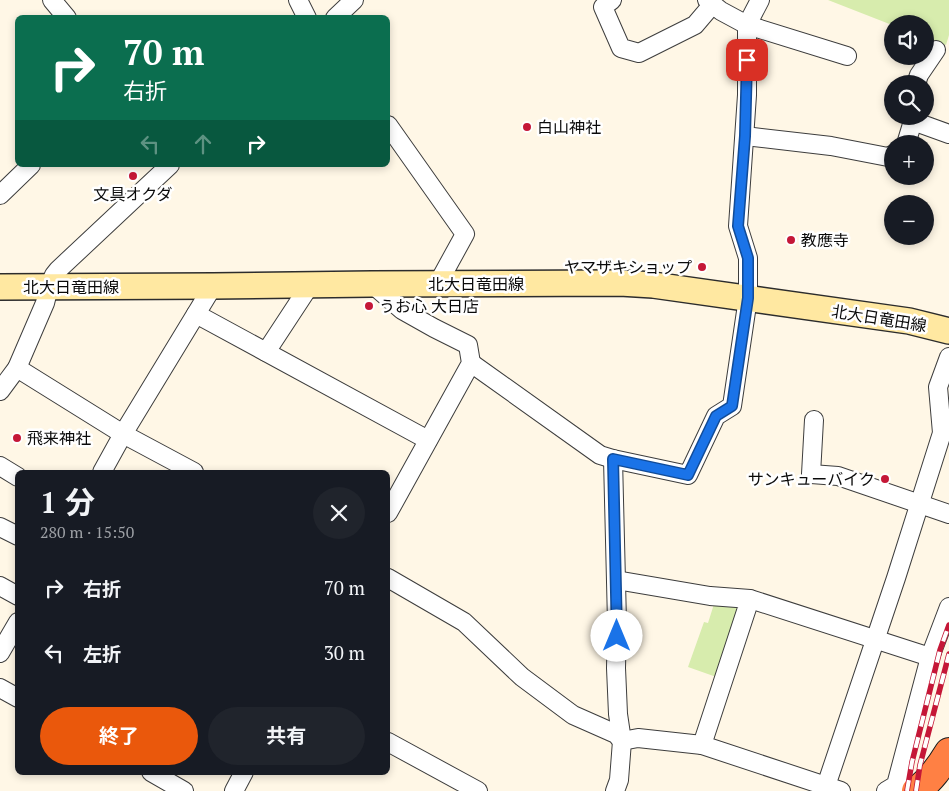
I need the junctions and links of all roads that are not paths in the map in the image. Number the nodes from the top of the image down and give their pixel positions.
1 (52, 0) edge
2 (298, 0) edge
3 (354, 0) edge
4 (612, 0) edge
5 (760, 0) edge
6 (710, 2) edge
7 (65, 15) edge
8 (306, 15) edge
9 (338, 15) edge
10 (747, 25) junction
11 (936, 50) dead end
12 (848, 56) dead end
13 (919, 75) edge
14 (927, 125) edge
15 (390, 128) edge
16 (949, 134) edge
17 (745, 136) junction
18 (884, 156) edge
19 (29, 167) edge
20 (168, 167) edge
21 (0, 195) edge
22 (372, 284) junction
23 (310, 285) junction
24 (437, 285) junction
25 (213, 286) junction
26 (0, 287) edge
27 (49, 287) junction
28 (748, 298) junction
29 (196, 314) junction
30 (949, 331) edge
31 (266, 352) junction
32 (949, 357) edge
33 (471, 363) junction
34 (17, 368) junction
35 (0, 392) edge
36 (814, 420) dead end
37 (123, 434) junction
38 (428, 440) junction
39 (613, 459) junction
40 (0, 466) edge
41 (103, 470) edge
42 (190, 470) edge
43 (15, 475) edge
44 (920, 503) junction
45 (390, 509) edge
46 (949, 514) edge
47 (0, 526) edge
48 (15, 534) edge
49 (390, 579) edge
50 (616, 580) junction
51 (0, 586) edge
52 (15, 594) edge
53 (750, 598) junction
54 (949, 607) edge
55 (15, 627) edge
56 (876, 639) junction
57 (0, 653) edge
58 (930, 657) junction
59 (0, 688) edge
60 (15, 696) edge
61 (622, 741) junction
62 (390, 743) edge
63 (702, 744) junction
64 (949, 752) edge
65 (949, 758) edge
66 (156, 775) edge
67 (242, 775) edge
68 (949, 782) edge
69 (834, 788) edge
70 (184, 791) edge
71 (234, 791) edge
72 (478, 791) edge
73 (615, 791) edge
74 (886, 791) edge
75 (916, 791) edge
76 (933, 791) edge
77 (942, 791) edge

1 - 7 street
2 - 8 street
3 - 9 street
4 - 6 street
5 - 10 street
6 - 10 street
10 - 12 street
10 - 17 street
11 - 13 street
14 - 16 street
15 - 24 street
17 - 18 street
17 - 28 street
19 - 21 street
20 - 27 street
22 - 23 main road, 北大日竜田線
22 - 24 main road, 北大日竜田線
22 - 33 street
23 - 25 main road, 北大日竜田線
23 - 31 street
24 - 28 main road, 北大日竜田線
25 - 27 main road, 北大日竜田線
25 - 29 street
26 - 27 main road, 北大日竜田線
27 - 34 street
28 - 30 main road, 北大日竜田線
28 - 39 street
29 - 31 street
29 - 37 street
31 - 38 street
32 - 44 street
33 - 38 street
33 - 39 street
34 - 35 street
34 - 37 street
36 - 44 street
37 - 41 street
37 - 42 street
38 - 45 street
39 - 50 street
40 - 43 street
44 - 46 street
44 - 56 street
47 - 48 street
49 - 61 street
50 - 53 street
50 - 61 street
51 - 52 street
53 - 56 street
53 - 63 street
54 - 58 street
55 - 57 street
56 - 58 street
56 - 69 street
58 - 74 street
59 - 60 street
61 - 63 street
61 - 73 street
62 - 72 street
63 - 69 street
64 - 75 highway
65 - 77 highway
66 - 70 street
67 - 71 street
68 - 76 highway

